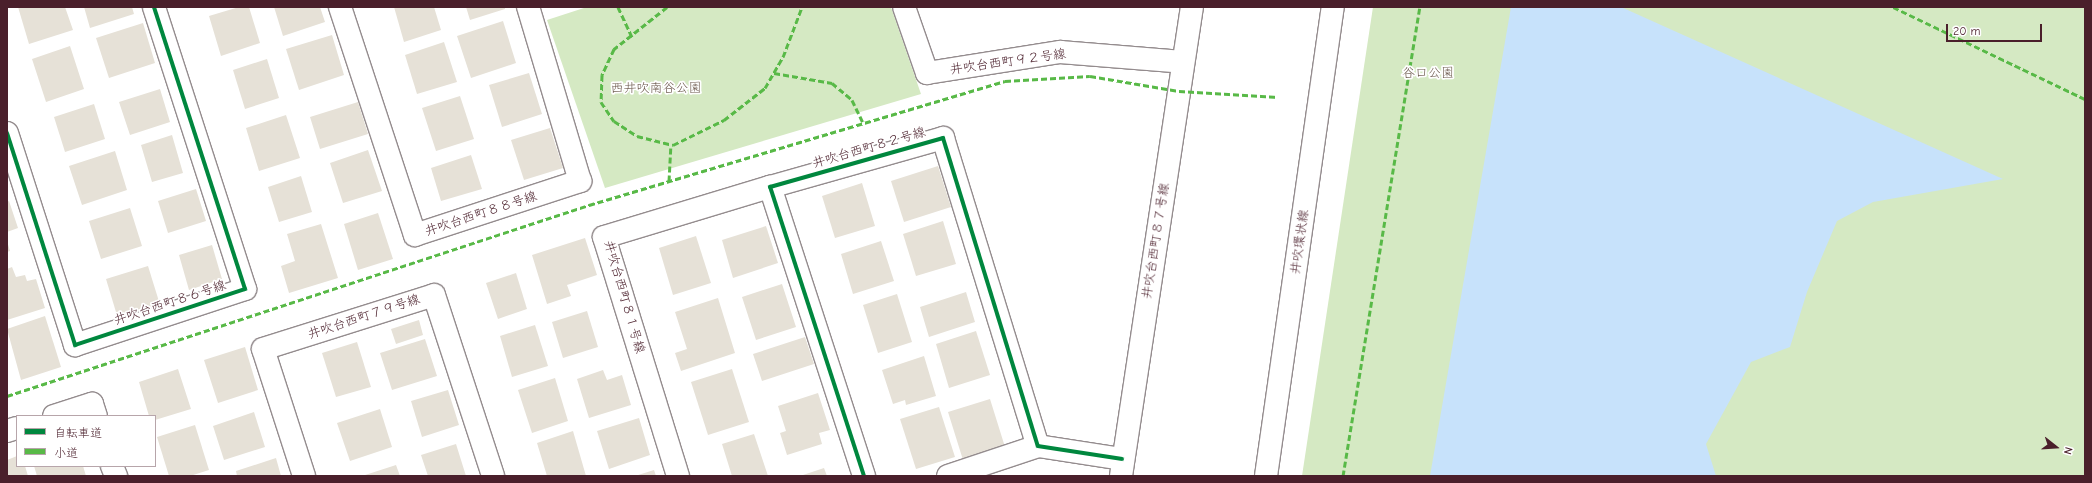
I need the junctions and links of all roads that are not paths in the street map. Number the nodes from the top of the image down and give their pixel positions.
1 (154, 7) edge
2 (340, 7) edge
3 (528, 7) edge
4 (904, 7) edge
5 (1192, 7) edge
6 (1333, 7) edge
7 (1183, 62) junction
8 (7, 134) edge
9 (770, 187) junction
10 (57, 415) edge
11 (96, 415) edge
12 (1038, 446) junction
13 (1121, 467) edge
14 (304, 476) edge
15 (493, 476) edge
16 (678, 476) edge
17 (864, 476) edge
18 (948, 476) edge
19 (1266, 476) edge

1 - 8 street, 井吹台西町８６号線
2 - 3 street, 井吹台西町８８号線
4 - 7 street, 井吹台西町９２号線
5 - 7 street, 井吹台西町８７号線
6 - 19 street, 井吹環状線
7 - 13 street, 井吹台西町８７号線
9 - 12 street, 井吹台西町８２号線
9 - 16 street, 井吹台西町８１号線
9 - 17 street
10 - 11 street
12 - 13 street
12 - 18 street
14 - 15 street, 井吹台西町７９号線

